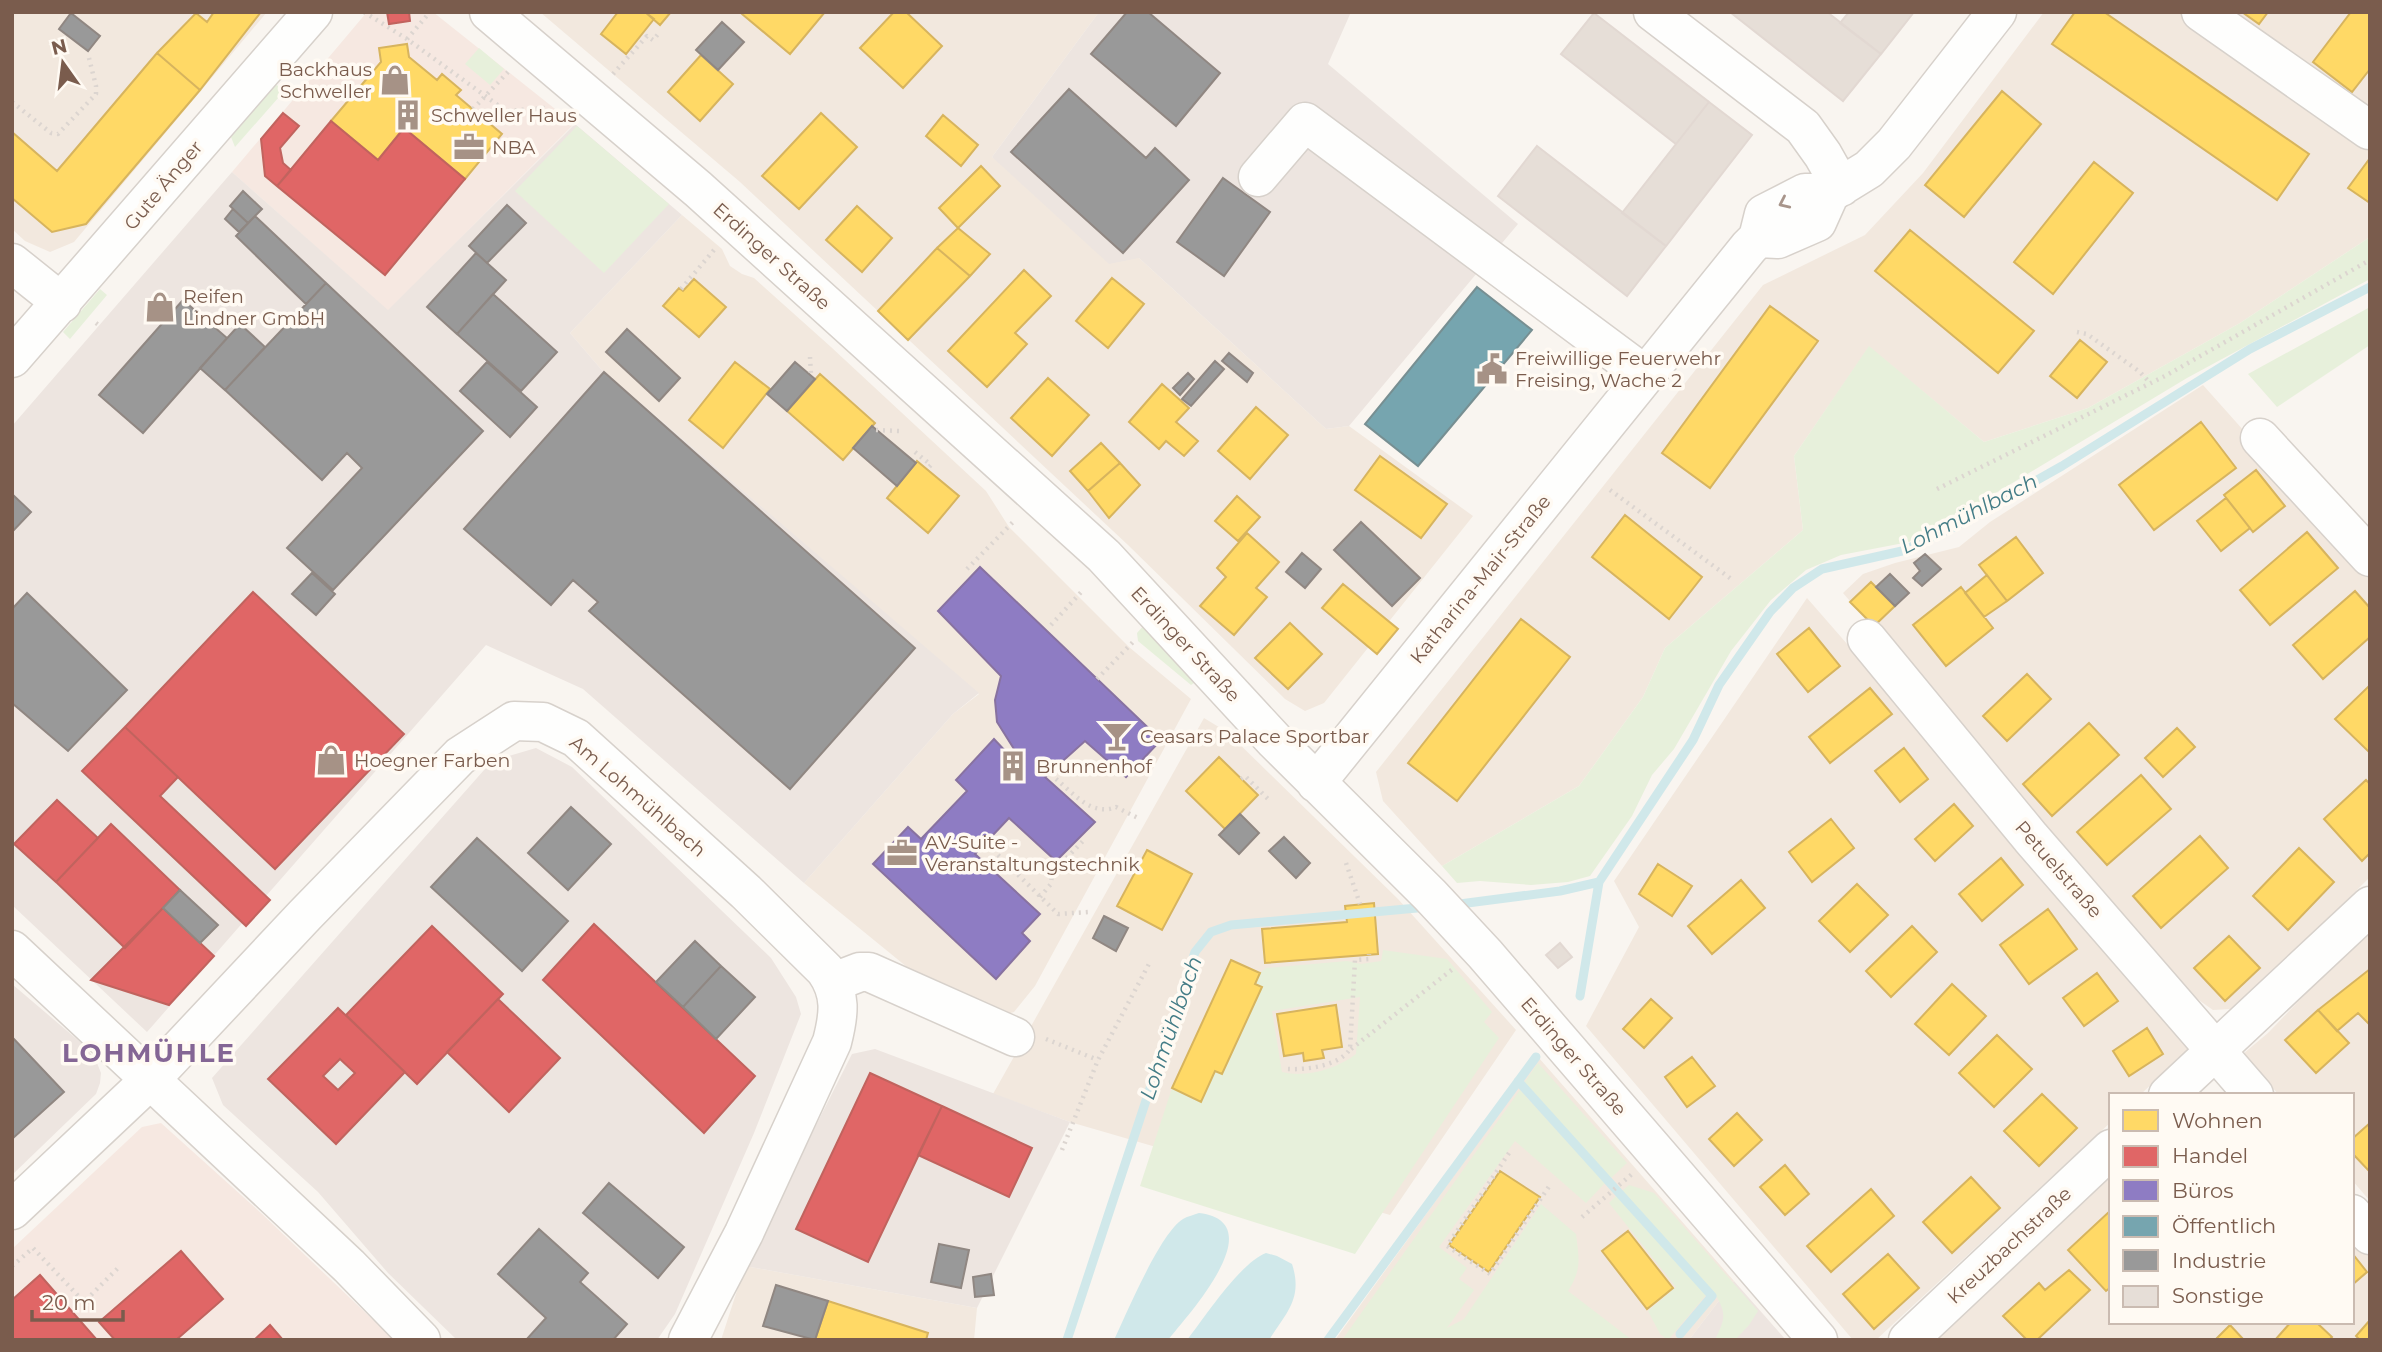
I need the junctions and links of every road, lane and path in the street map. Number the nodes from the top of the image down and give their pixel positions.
1 (313, 12) edge
2 (364, 12) edge
3 (430, 12) edge
4 (489, 12) edge
5 (1653, 12) edge
6 (1997, 12) edge
7 (2201, 12) edge
8 (660, 32) dead end
9 (407, 39) junction
10 (88, 54) dead end
11 (512, 68) dead end
12 (608, 80) dead end
13 (485, 96) junction
14 (12, 102) edge
15 (546, 108) dead end
16 (473, 109) dead end
17 (2369, 130) edge
18 (1258, 177) dead end
19 (1835, 190) junction
20 (718, 246) dead end
21 (2370, 260) edge
22 (12, 263) edge
23 (681, 289) dead end
24 (62, 303) junction
25 (2077, 332) dead end
26 (810, 357) dead end
27 (12, 358) edge
28 (811, 375) dead end
29 (1645, 375) junction
30 (2150, 383) junction
31 (876, 430) dead end
32 (899, 431) dead end
33 (2260, 438) dead end
34 (915, 452) dead end
35 (927, 469) dead end
36 (1937, 489) dead end
37 (1610, 491) dead end
38 (1014, 521) dead end
39 (2370, 557) edge
40 (967, 569) dead end
41 (1734, 581) dead end
42 (1084, 590) dead end
43 (1051, 625) dead end
44 (1867, 639) dead end
45 (1133, 642) dead end
46 (1097, 678) dead end
47 (1056, 779) dead end
48 (1241, 779) dead end
49 (1316, 783) junction
50 (1270, 801) dead end
51 (1138, 818) dead end
52 (1083, 841) dead end
53 (998, 855) dead end
54 (1346, 863) dead end
55 (1040, 897) junction
56 (1360, 904) dead end
57 (2370, 906) edge
58 (1088, 912) dead end
59 (1460, 948) junction
60 (12, 950) edge
61 (1369, 954) dead end
62 (1150, 962) dead end
63 (834, 982) junction
64 (1027, 1037) joint
65 (1350, 1049) junction
66 (2217, 1049) junction
67 (1098, 1060) junction
68 (1288, 1069) dead end
69 (150, 1079) junction
70 (2170, 1093) edge
71 (2252, 1093) edge
72 (1062, 1150) dead end
73 (2109, 1151) edge
74 (1509, 1153) dead end
75 (1624, 1180) dead end
76 (1550, 1185) dead end
77 (12, 1210) edge
78 (2354, 1216) edge
79 (1583, 1217) dead end
80 (2370, 1235) edge
81 (12, 1266) edge
82 (120, 1266) dead end
83 (402, 1334) edge
84 (688, 1340) edge
85 (1818, 1340) edge
86 (1908, 1340) edge

1 - 24 street, Gute Änger
2 - 9 path
3 - 9 path
4 - 49 street, Erdinger Straße
5 - 19 street
6 - 19 street, Katharina-Mair-Straße
7 - 17 street
8 - 12 path
9 - 13 path
10 - 14 path
11 - 13 path
13 - 15 path
13 - 16 path
18 - 29 street
19 - 29 street, Katharina-Mair-Straße
20 - 23 path
21 - 30 path
22 - 24 street
24 - 27 street, Gute Änger
25 - 30 path
26 - 28 path
29 - 49 street, Katharina-Mair-Straße
30 - 36 path
31 - 32 path
33 - 39 street
34 - 35 path
37 - 41 path
38 - 40 path
42 - 43 path
44 - 66 street, Petuelstraße
45 - 46 path
47 - 51 path
48 - 50 path
49 - 59 street, Erdinger Straße
52 - 55 path
53 - 55 path
54 - 56 path
55 - 58 path
57 - 66 street
59 - 65 path
59 - 85 street, Erdinger Straße
60 - 69 street
61 - 65 path
62 - 67 path
63 - 64 street
63 - 69 street, Am Lohmühlbach
63 - 84 street
64 - 67 path
65 - 68 path
66 - 70 street
66 - 71 street, Petuelstraße
67 - 72 path
69 - 77 street, Am Lohmühlbach
69 - 83 street
73 - 86 street, Kreuzbachstraße
74 - 76 path
75 - 79 path
78 - 80 street
81 - 82 path

